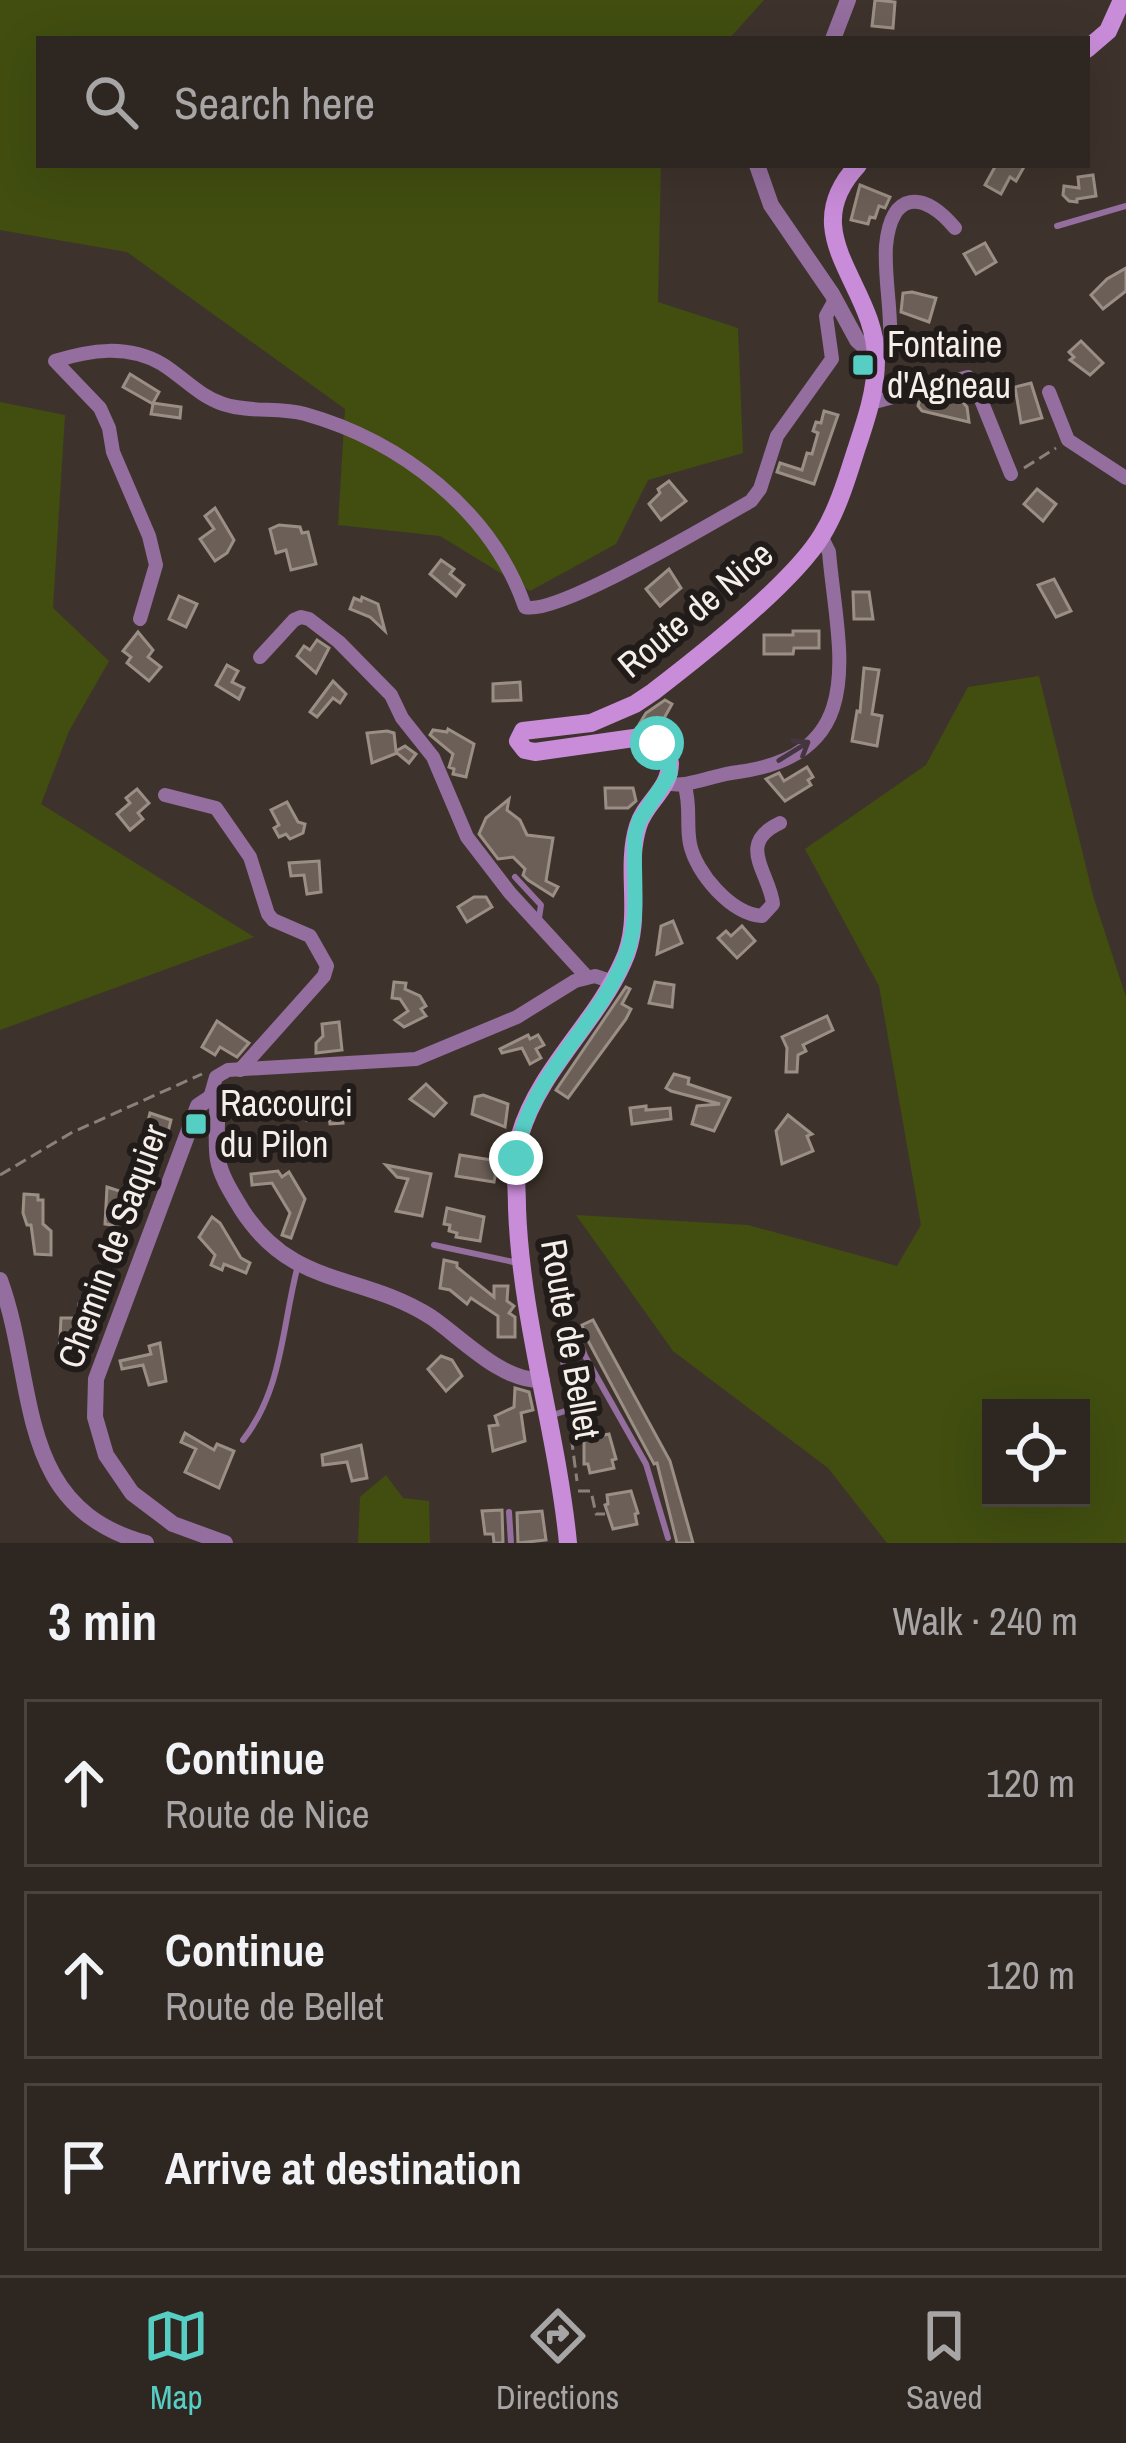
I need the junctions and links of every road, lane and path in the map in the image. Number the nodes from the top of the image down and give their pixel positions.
1 (848, 0) edge
2 (1122, 0) edge
3 (834, 36) edge
4 (1090, 46) edge
5 (758, 168) edge
6 (857, 168) edge
7 (1126, 206) edge
8 (1057, 226) dead end
9 (955, 228) dead end
10 (835, 300) junction
11 (876, 354) junction
12 (1049, 392) dead end
13 (872, 403) junction
14 (1068, 440) junction
15 (1011, 474) joint
16 (1126, 478) edge
17 (821, 536) junction
18 (140, 619) dead end
19 (260, 657) dead end
20 (676, 785) junction
21 (165, 795) dead end
22 (780, 823) dead end
23 (515, 877) dead end
24 (538, 922) junction
25 (586, 977) junction
26 (613, 982) junction
27 (234, 1070) junction
28 (210, 1098) junction
29 (0, 1175) edge
30 (434, 1245) dead end
31 (521, 1263) junction
32 (298, 1265) junction
33 (0, 1280) edge
34 (542, 1380) junction
35 (559, 1414) junction
36 (243, 1440) dead end
37 (582, 1454) dead end
38 (573, 1455) junction
39 (585, 1481) dead end
40 (586, 1491) junction
41 (509, 1512) dead end
42 (605, 1514) dead end
43 (668, 1538) dead end
44 (146, 1543) edge
45 (225, 1543) edge
46 (511, 1543) edge
47 (568, 1543) edge

1 - 3 street
2 - 4 main road
5 - 10 street
6 - 11 main road, Route de Nice
7 - 8 lane
9 - 11 street
10 - 11 street
10 - 18 street
11 - 13 main road, Route de Nice
12 - 14 street
13 - 15 street
13 - 17 main road, Route de Nice
14 - 15 path
14 - 16 street
20 -> 17 street
17 - 20 main road, Route de Nice
19 - 24 street
20 - 22 street
20 - 26 main road, Route de Bellet
21 - 27 street
23 - 24 lane
24 - 25 street
25 - 26 street
25 - 27 street
26 - 31 main road, Route de Bellet
27 - 28 street
27 - 29 path
28 - 32 street, Chemin de Saquier
28 - 45 street, Chemin de Saquier
30 - 31 lane
31 - 34 main road, Route de Bellet
32 - 34 street, Chemin de Saquier
32 - 36 lane
33 - 44 street, Chemin de Saquier
34 - 35 main road, Route de Bellet
35 - 38 path
35 - 43 lane
35 - 47 main road, Route de Bellet
37 - 38 path
38 - 40 path
39 - 40 path
40 - 42 path
41 - 46 lane

